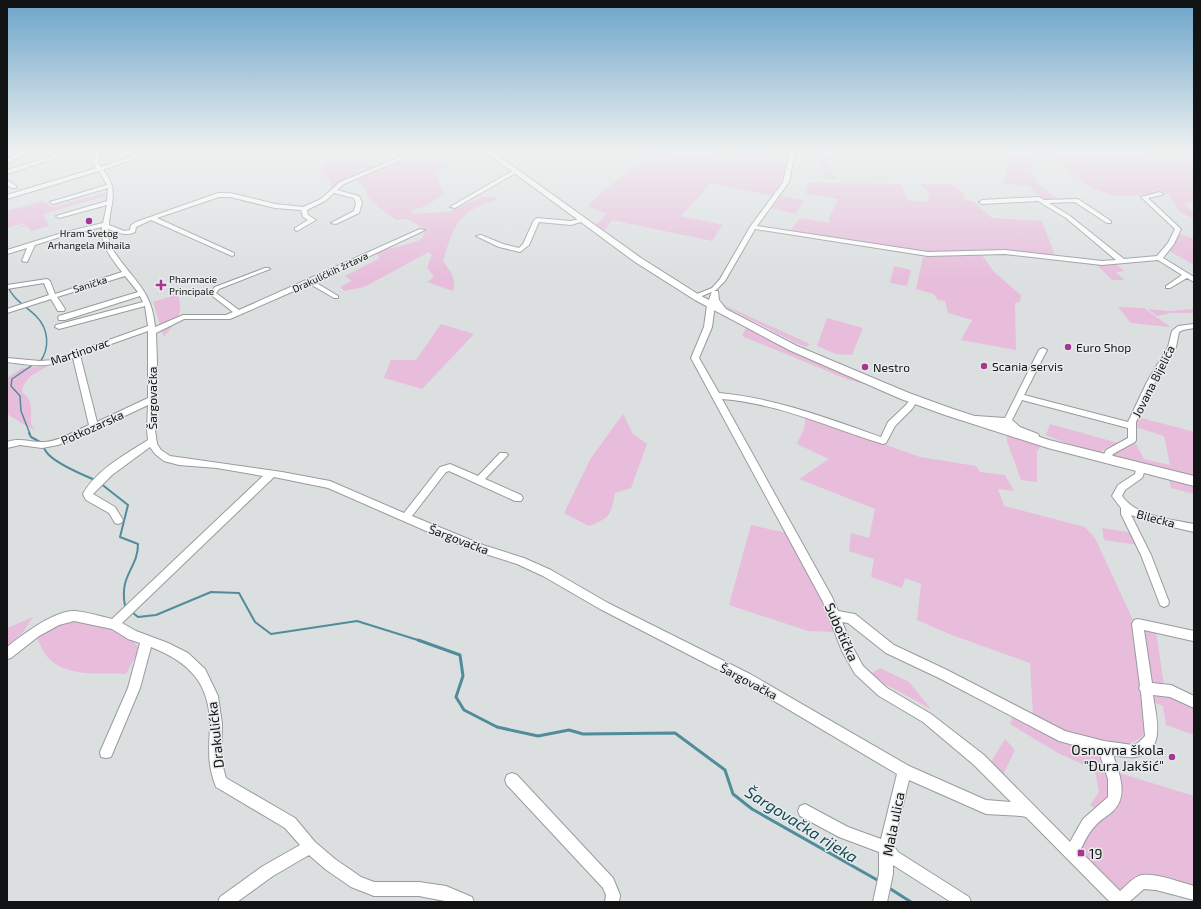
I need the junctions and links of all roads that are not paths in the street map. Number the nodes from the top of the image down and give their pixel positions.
1 (80, 194) edge
2 (110, 194) edge
3 (329, 194) edge
4 (346, 194) edge
5 (475, 194) edge
6 (549, 194) edge
7 (777, 194) edge
8 (1158, 194) edge
9 (1045, 201) junction
10 (53, 202) dead end
11 (110, 202) junction
12 (982, 202) dead end
13 (453, 207) dead end
14 (304, 209) junction
15 (59, 216) dead end
16 (151, 218) junction
17 (584, 220) junction
18 (1110, 222) dead end
19 (334, 223) dead end
20 (106, 226) junction
21 (753, 227) junction
22 (297, 229) dead end
23 (422, 230) dead end
24 (479, 236) dead end
25 (32, 244) junction
26 (7, 252) edge
27 (232, 254) dead end
28 (1159, 258) junction
29 (25, 261) dead end
30 (1123, 262) junction
31 (267, 269) dead end
32 (128, 273) junction
33 (1186, 276) junction
34 (1194, 280) edge
35 (311, 282) junction
36 (10, 287) edge
37 (1168, 287) dead end
38 (710, 292) junction
39 (142, 293) junction
40 (52, 296) junction
41 (336, 297) dead end
42 (147, 303) junction
43 (711, 305) junction
44 (61, 309) dead end
45 (7, 311) edge
46 (238, 313) junction
47 (728, 314) junction
48 (62, 318) dead end
49 (1194, 326) edge
50 (59, 327) dead end
51 (152, 330) junction
52 (1043, 350) dead end
53 (76, 353) junction
54 (7, 360) edge
55 (716, 396) junction
56 (1020, 397) junction
57 (152, 400) junction
58 (914, 400) junction
59 (1005, 426) junction
60 (1131, 426) junction
61 (94, 428) junction
62 (153, 441) junction
63 (7, 444) edge
64 (503, 455) dead end
65 (1107, 459) junction
66 (1140, 468) junction
67 (271, 474) junction
68 (479, 480) junction
69 (1194, 482) edge
70 (518, 498) dead end
71 (1126, 508) junction
72 (406, 517) junction
73 (118, 520) dead end
74 (1194, 528) edge
75 (1164, 602) dead end
76 (836, 616) junction
77 (114, 624) junction
78 (1193, 636) dead end
79 (147, 640) junction
80 (7, 654) edge
81 (1145, 688) junction
82 (1194, 702) edge
83 (1104, 747) junction
84 (106, 752) dead end
85 (904, 771) junction
86 (512, 780) dead end
87 (805, 811) dead end
88 (1031, 812) junction
89 (310, 847) junction
90 (886, 847) junction
91 (1072, 852) junction
92 (1194, 893) edge
93 (225, 902) edge
94 (467, 902) edge
95 (612, 902) edge
96 (880, 902) edge
97 (964, 902) edge
98 (1120, 902) edge

1 - 10 street
2 - 11 street, Šargovačka
3 - 14 street
4 - 19 street
5 - 13 street
6 - 17 main road
7 - 21 street
8 - 28 street
9 - 12 street
9 - 18 street
9 - 30 street
11 - 15 street
11 - 20 street, Šargovačka
14 - 16 street
14 - 22 street
16 - 20 street
16 - 27 street
17 - 24 street
17 - 38 main road
20 - 25 street
20 - 32 street, Šargovačka
21 - 30 street
21 - 38 street
23 - 35 street, Drakulićkih žrtava
25 - 26 street
25 - 29 street
28 - 30 street
28 - 33 street
31 - 46 street
32 - 39 street, Šargovačka
32 - 40 street, Sanička
33 - 34 street
33 - 37 street
35 - 41 street
35 - 46 street, Drakulićkih žrtava
36 - 40 street
38 - 43 main road
38 - 47 main road
39 - 42 street, Šargovačka
39 - 48 street
40 - 44 street
40 - 45 street, Sanička
42 - 50 street
42 - 51 street, Šargovačka
43 - 47 main road
43 - 55 street, Subotička
46 - 51 street, Drakulićkih žrtava
47 - 58 main road
49 - 60 street, Jovana Bijelića
51 - 53 street, Martinovac
51 - 57 street, Šargovačka
52 - 56 street
53 - 54 street, Martinovac
53 - 61 street
55 - 58 street
55 - 76 street, Subotička
56 - 59 street
56 - 60 street
57 - 61 street, Potkozarska
57 - 62 street, Šargovačka
58 - 59 main road
59 - 65 main road
60 - 65 street, Jovana Bijelića
61 - 63 street, Potkozarska
62 - 67 street, Šargovačka
62 - 73 street
64 - 68 street
65 - 66 main road
66 - 69 main road
66 - 71 street, Bilećka
67 - 72 street, Šargovačka
67 - 77 street
68 - 70 street
68 - 72 street
71 - 74 street, Bilećka
71 - 75 street
72 - 85 street, Šargovačka
76 - 83 street
76 - 88 street, Subotička
77 - 79 street, Drakulićka
77 - 80 street, Drakulićka
78 - 81 street
79 - 84 street
79 - 89 street, Drakulićka
81 - 82 street
81 - 83 street
83 - 91 street
85 - 88 street, Šargovačka
85 - 90 street, Mala ulica
86 - 95 street
87 - 90 street
88 - 91 street, Subotička
89 - 93 street
89 - 94 street, Drakulićka
90 - 96 street, Mala ulica
90 - 97 street
91 - 98 street, Subotička
92 - 98 street

